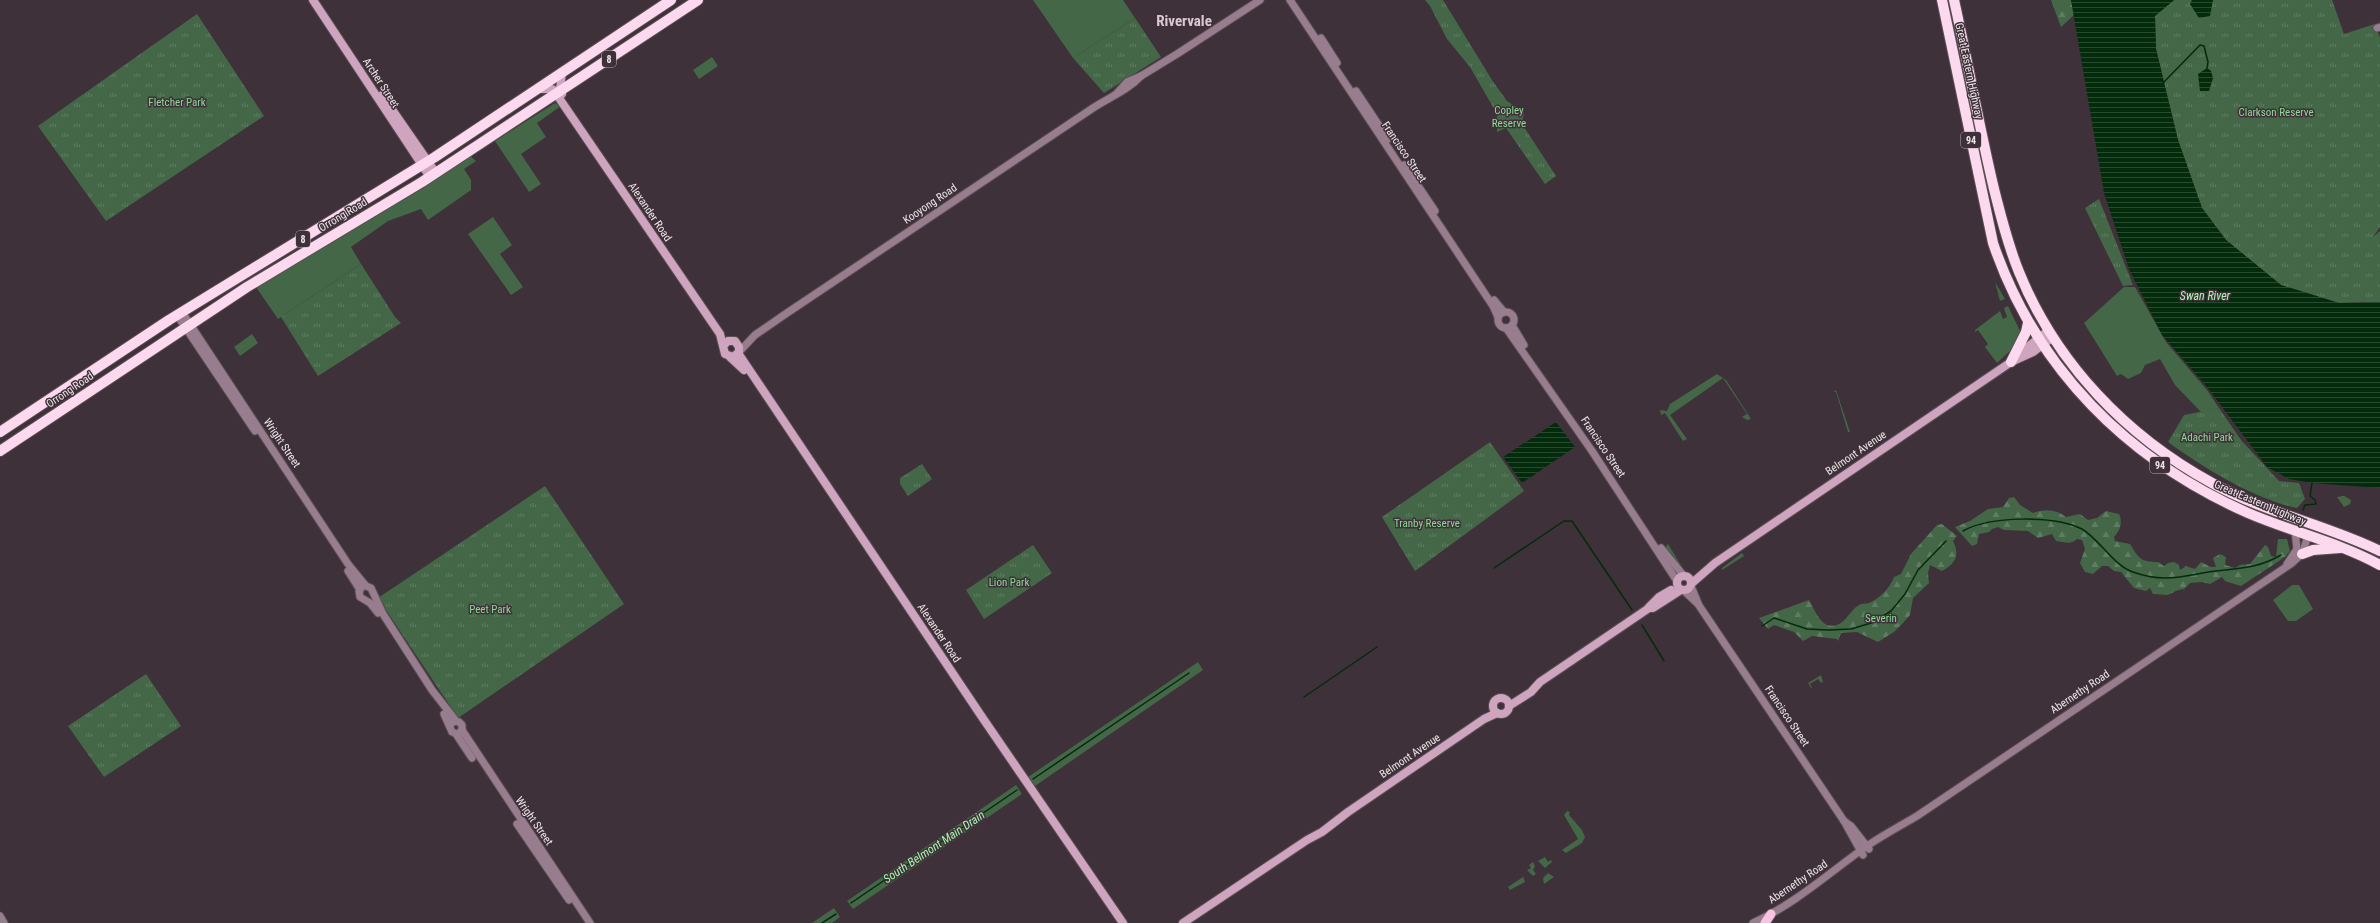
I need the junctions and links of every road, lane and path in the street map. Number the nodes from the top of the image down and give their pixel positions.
1 (313, 0) edge
2 (317, 0) edge
3 (671, 0) edge
4 (698, 0) edge
5 (1252, 0) edge
6 (1260, 0) edge
7 (1290, 0) edge
8 (1296, 0) edge
9 (1942, 0) edge
10 (1954, 0) edge
11 (1170, 57) junction
12 (562, 72) junction
13 (536, 89) junction
14 (559, 92) junction
15 (425, 163) junction
16 (433, 175) junction
17 (180, 313) junction
18 (1501, 314) junction
19 (2028, 323) junction
20 (187, 326) junction
21 (1509, 327) junction
22 (2051, 333) junction
23 (755, 334) junction
24 (2040, 342) junction
25 (730, 343) junction
26 (739, 353) junction
27 (730, 357) junction
28 (2011, 362) junction
29 (0, 432) edge
30 (0, 451) edge
31 (2280, 514) junction
32 (2294, 531) junction
33 (2308, 536) junction
34 (2344, 548) junction
35 (2380, 551) edge
36 (2302, 554) junction
37 (2380, 565) edge
38 (2286, 566) junction
39 (1684, 583) junction
40 (363, 588) junction
41 (373, 595) junction
42 (366, 600) junction
43 (1508, 703) junction
44 (1495, 711) junction
45 (453, 723) junction
46 (459, 732) junction
47 (1865, 850) junction
48 (0, 916) edge
49 (1768, 918) edge
50 (4, 923) edge
51 (585, 923) edge
52 (590, 923) edge
53 (1116, 923) edge
54 (1123, 923) edge
55 (1183, 923) edge
56 (1753, 923) edge
57 (1761, 923) edge

1 - 15 main road, Archer Street
2 - 15 main road, Archer Street
3 - 12 highway, Orrong Road / 8
4 - 14 highway, Orrong Road / 8
5 - 11 street, Kooyong Road
6 - 11 street, Kooyong Road
7 - 18 street, Francisco Street
8 - 18 street, Francisco Street
9 - 19 highway, Great Eastern Highway / 94
10 - 22 highway, Great Eastern Highway / 94
11 - 23 street, Kooyong Road
12 - 13 highway, Orrong Road / 8
12 - 14 main road
13 - 14 main road
13 - 15 highway, Orrong Road / 8
14 - 16 highway, Orrong Road / 8
14 - 25 main road, Alexander Road
15 - 16 main road, Archer Street
15 - 17 highway, Orrong Road / 8
16 - 20 highway, Orrong Road / 8
17 - 20 street, Wright Street
17 - 29 highway, Orrong Road / 8
18 - 21 street
18 - 21 street
19 - 24 highway, Great Eastern Highway / 94
19 - 28 highway
20 - 30 highway, Orrong Road / 8
20 - 40 street, Wright Street
21 - 39 street, Francisco Street
22 - 24 main road, Belmont Avenue
22 - 31 highway, Great Eastern Highway / 94
23 - 25 street, Kooyong Road
23 - 26 street, Kooyong Road
24 - 28 main road, Belmont Avenue
24 - 32 highway, Great Eastern Highway / 94
25 - 26 main road
25 - 27 main road, Alexander Road
26 - 27 main road
26 - 54 main road, Alexander Road
27 - 53 main road, Alexander Road
28 - 39 main road, Belmont Avenue
31 - 33 highway
31 - 35 highway, Great Eastern Highway / 94
32 - 33 highway, Great Eastern Highway / 94
32 - 38 street, Abernethy Road
33 - 34 highway, Great Eastern Highway / 94
33 - 36 street
34 - 36 highway
34 - 37 highway, Great Eastern Highway / 94
36 - 38 street, Abernethy Road
38 - 47 street, Abernethy Road
39 - 43 main road, Belmont Avenue
39 - 47 street, Francisco Street
40 - 41 street
40 - 42 street
41 - 42 street
41 - 45 street
42 - 45 street
43 - 44 main road
43 - 44 main road
44 - 55 main road, Belmont Avenue
45 - 46 street
45 - 46 street
46 - 51 street, Wright Street
46 - 52 street, Wright Street
47 - 49 street, Abernethy Road
48 - 50 street
49 - 56 street, Abernethy Road
49 - 57 street, Abernethy Road

